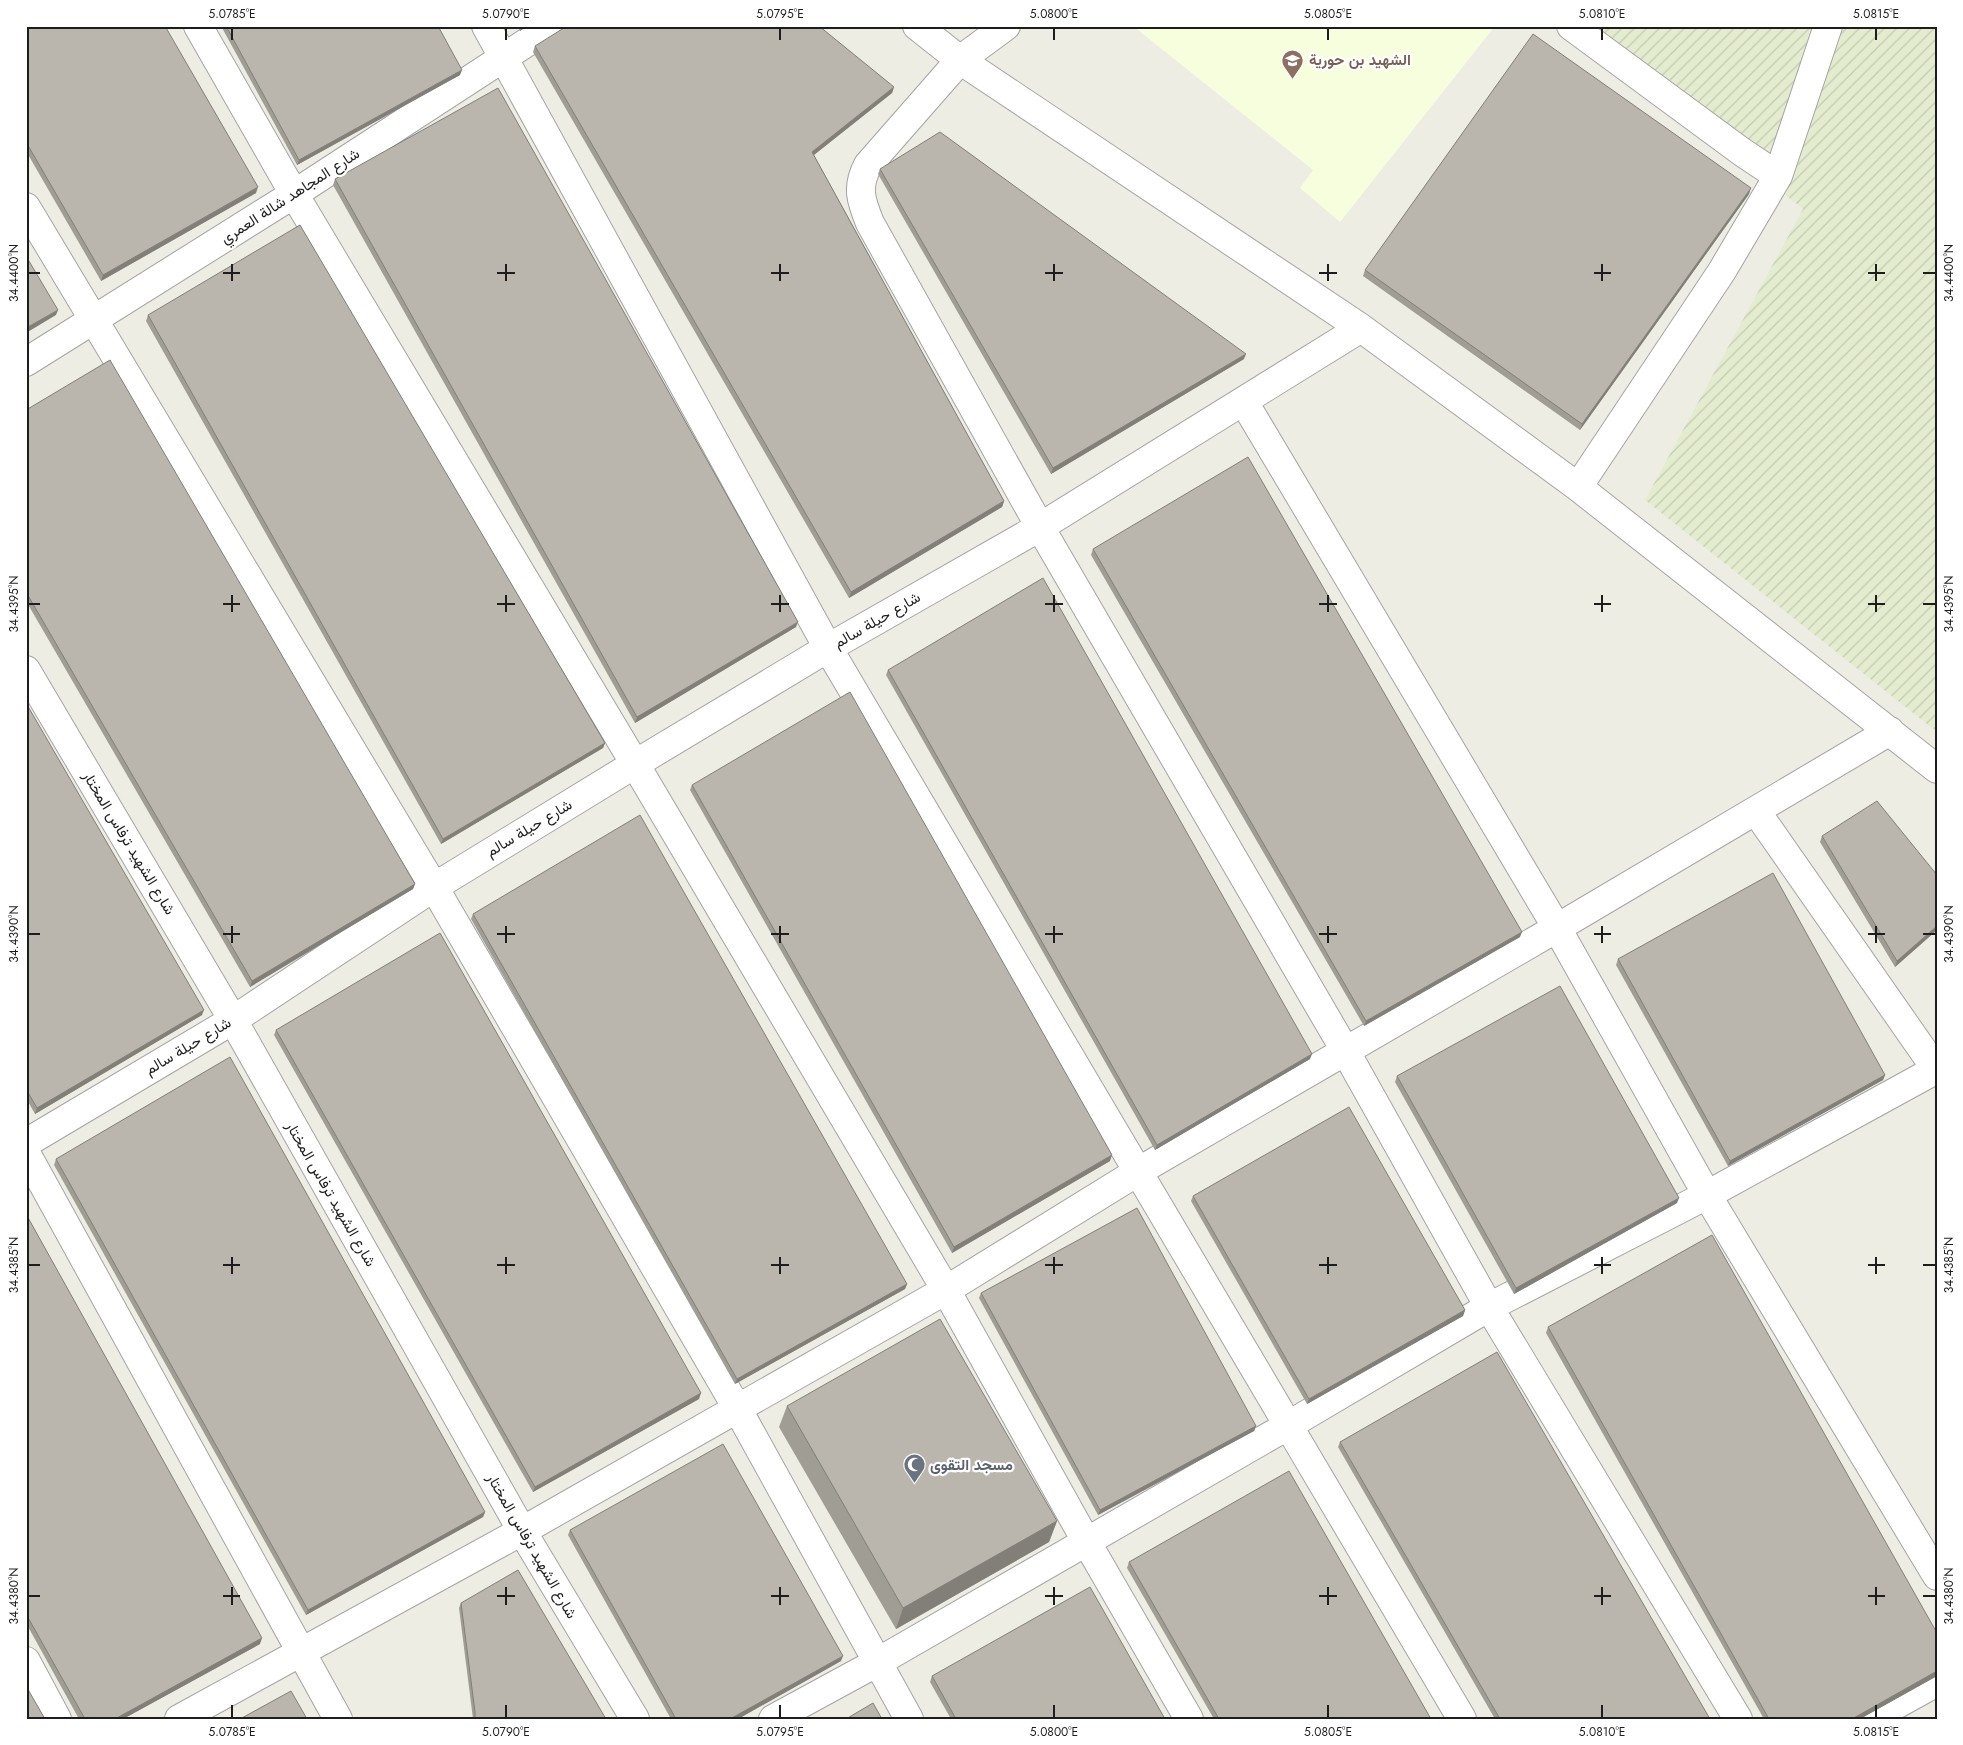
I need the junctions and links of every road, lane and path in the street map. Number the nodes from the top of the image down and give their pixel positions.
1 (198, 26) edge
2 (486, 26) edge
3 (552, 26) edge
4 (917, 26) edge
5 (1006, 26) edge
6 (1571, 26) edge
7 (1828, 26) edge
8 (505, 58) junction
9 (960, 60) junction
10 (1778, 176) junction
11 (294, 194) junction
12 (26, 207) edge
13 (94, 321) junction
14 (1361, 328) junction
15 (26, 362) edge
16 (1244, 402) junction
17 (1578, 487) junction
18 (1040, 527) junction
19 (828, 648) junction
20 (26, 670) edge
21 (1890, 731) junction
22 (635, 764) junction
23 (1937, 769) edge
24 (1756, 811) junction
25 (434, 887) junction
26 (1557, 928) junction
27 (233, 1020) junction
28 (1346, 1052) junction
29 (1936, 1069) edge
30 (26, 1143) edge
31 (26, 1153) edge
32 (1139, 1171) junction
33 (1706, 1195) junction
34 (946, 1290) junction
35 (1489, 1307) junction
36 (737, 1408) junction
37 (1289, 1426) junction
38 (522, 1531) junction
39 (1086, 1541) junction
40 (1937, 1576) edge
41 (302, 1651) junction
42 (26, 1661) edge
43 (876, 1663) junction
44 (1937, 1682) edge
45 (58, 1719) edge
46 (179, 1719) edge
47 (338, 1719) edge
48 (635, 1719) edge
49 (773, 1719) edge
50 (908, 1719) edge
51 (1189, 1719) edge
52 (1462, 1719) edge
53 (1738, 1719) edge
54 (1870, 1719) edge

1 - 11 street
2 - 8 street
3 - 8 street, شارع المجاهد شالة العمري
4 - 9 street
5 - 9 street
6 - 10 street
7 - 10 street
8 - 11 street, شارع المجاهد شالة العمري
8 - 19 street
9 - 14 street
9 - 18 street
10 - 17 street
11 - 13 street, شارع المجاهد شالة العمري
11 - 22 street
12 - 13 street
13 - 15 street, شارع المجاهد شالة العمري
13 - 25 street
14 - 16 street, شارع حيلة سالم
14 - 17 street
16 - 18 street, شارع حيلة سالم
16 - 26 street
17 - 21 street
18 - 19 street, شارع حيلة سالم
18 - 28 street
19 - 22 street, شارع حيلة سالم
19 - 32 street
20 - 27 street, شارع الشهيد ترفاس المختار
21 - 23 street
21 - 24 street
22 - 25 street, شارع حيلة سالم
22 - 34 street
24 - 26 street
24 - 29 street
25 - 27 street, شارع حيلة سالم
25 - 36 street
26 - 28 street
26 - 33 street
27 - 30 street, شارع حيلة سالم
27 - 38 street, شارع الشهيد ترفاس المختار
28 - 32 street
28 - 35 street
29 - 33 street
31 - 41 street
32 - 34 street
32 - 37 street
33 - 35 street
33 - 40 street
34 - 36 street
34 - 39 street
35 - 37 street
35 - 53 street
36 - 38 street
36 - 43 street
37 - 39 street
37 - 52 street
38 - 41 street
38 - 48 street, شارع الشهيد ترفاس المختار
39 - 43 street
39 - 51 street
41 - 46 street
41 - 47 street
42 - 45 street
43 - 49 street
43 - 50 street
44 - 54 street

